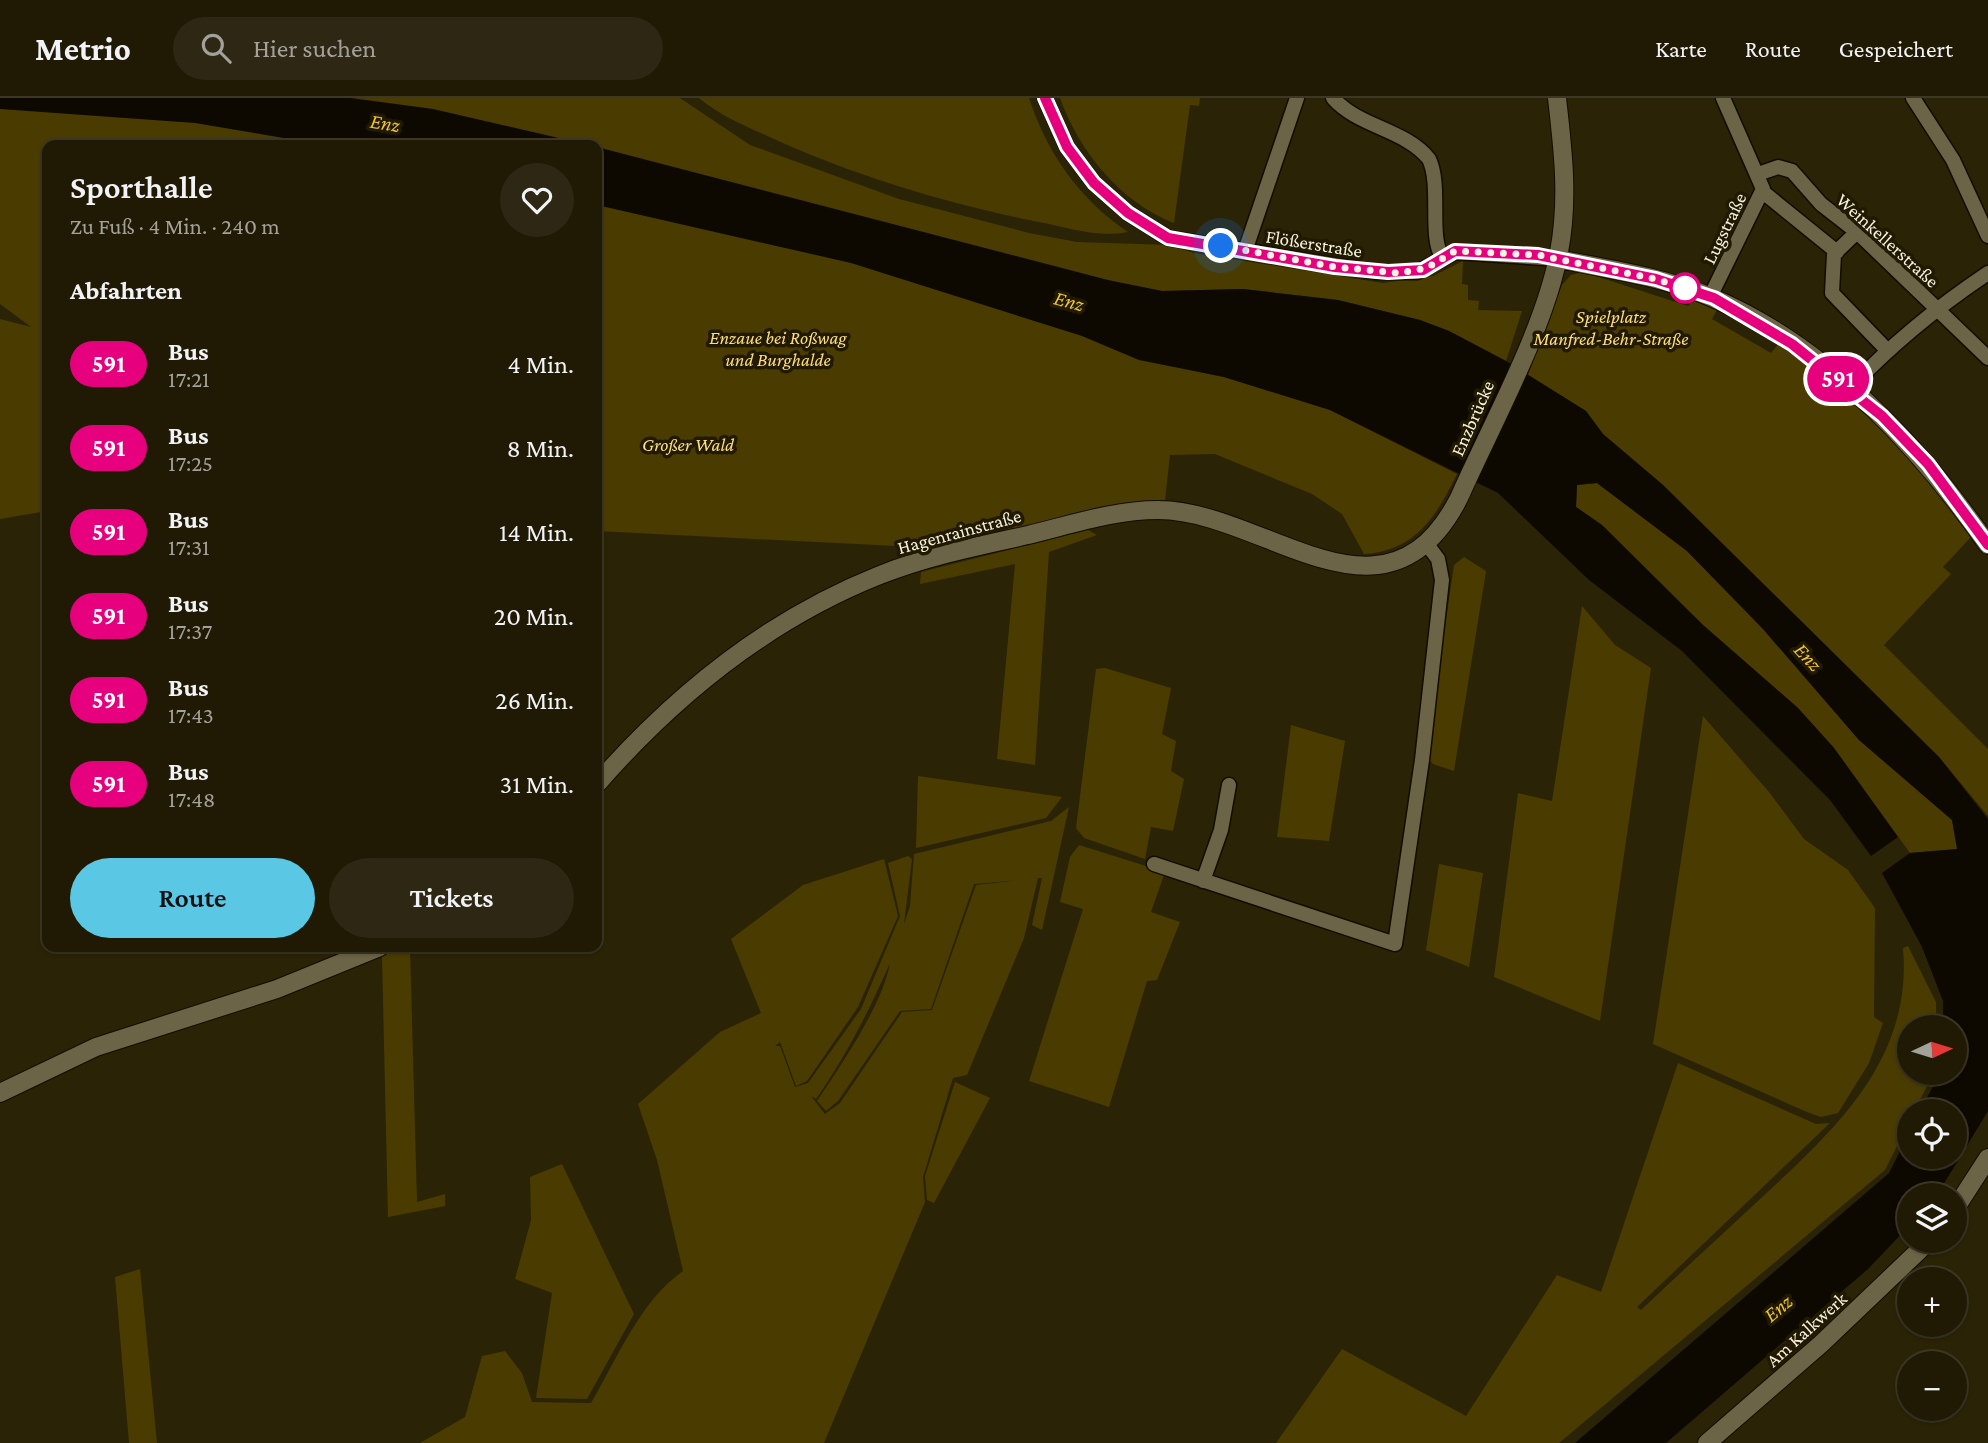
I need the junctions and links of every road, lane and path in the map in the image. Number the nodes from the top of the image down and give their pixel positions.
1 (1045, 98) edge
2 (1297, 98) edge
3 (1333, 98) edge
4 (1557, 98) edge
5 (1723, 98) edge
6 (1913, 98) edge
7 (1758, 174) junction
8 (1762, 192) junction
9 (1857, 232) junction
10 (1988, 236) edge
11 (1245, 251) junction
12 (1837, 252) junction
13 (1443, 258) junction
14 (1558, 258) junction
15 (1988, 273) edge
16 (1710, 297) junction
17 (1935, 308) junction
18 (1886, 349) junction
19 (1988, 358) edge
20 (1850, 388) junction
21 (1426, 543) junction
22 (1988, 545) edge
23 (602, 779) edge
24 (1229, 785) dead end
25 (1154, 864) dead end
26 (1203, 881) junction
27 (368, 952) edge
28 (0, 1093) edge
29 (1984, 1164) edge
30 (1967, 1190) edge
31 (1916, 1253) edge
32 (1707, 1443) edge

1 - 11 street, Flößerstraße
2 - 11 street
3 - 13 street
4 - 14 street, Enzbrücke
5 - 7 street, Lugstraße
6 - 10 street
7 - 8 street, Lugstraße
7 - 9 street, Weinkellerstraße
8 - 12 street
8 - 16 street, Lugstraße
9 - 12 street
9 - 17 street, Weinkellerstraße
11 - 13 street, Flößerstraße
12 - 18 street
13 - 14 street, Flößerstraße
14 - 16 street
14 - 21 street, Enzbrücke
15 - 17 street
16 - 20 street
17 - 18 street
17 - 19 street, Weinkellerstraße
18 - 20 street
20 - 22 street
21 - 23 street, Hagenrainstraße
21 - 26 street
24 - 26 street
25 - 26 street
27 - 28 street
29 - 30 street
31 - 32 street, Am Kalkwerk

